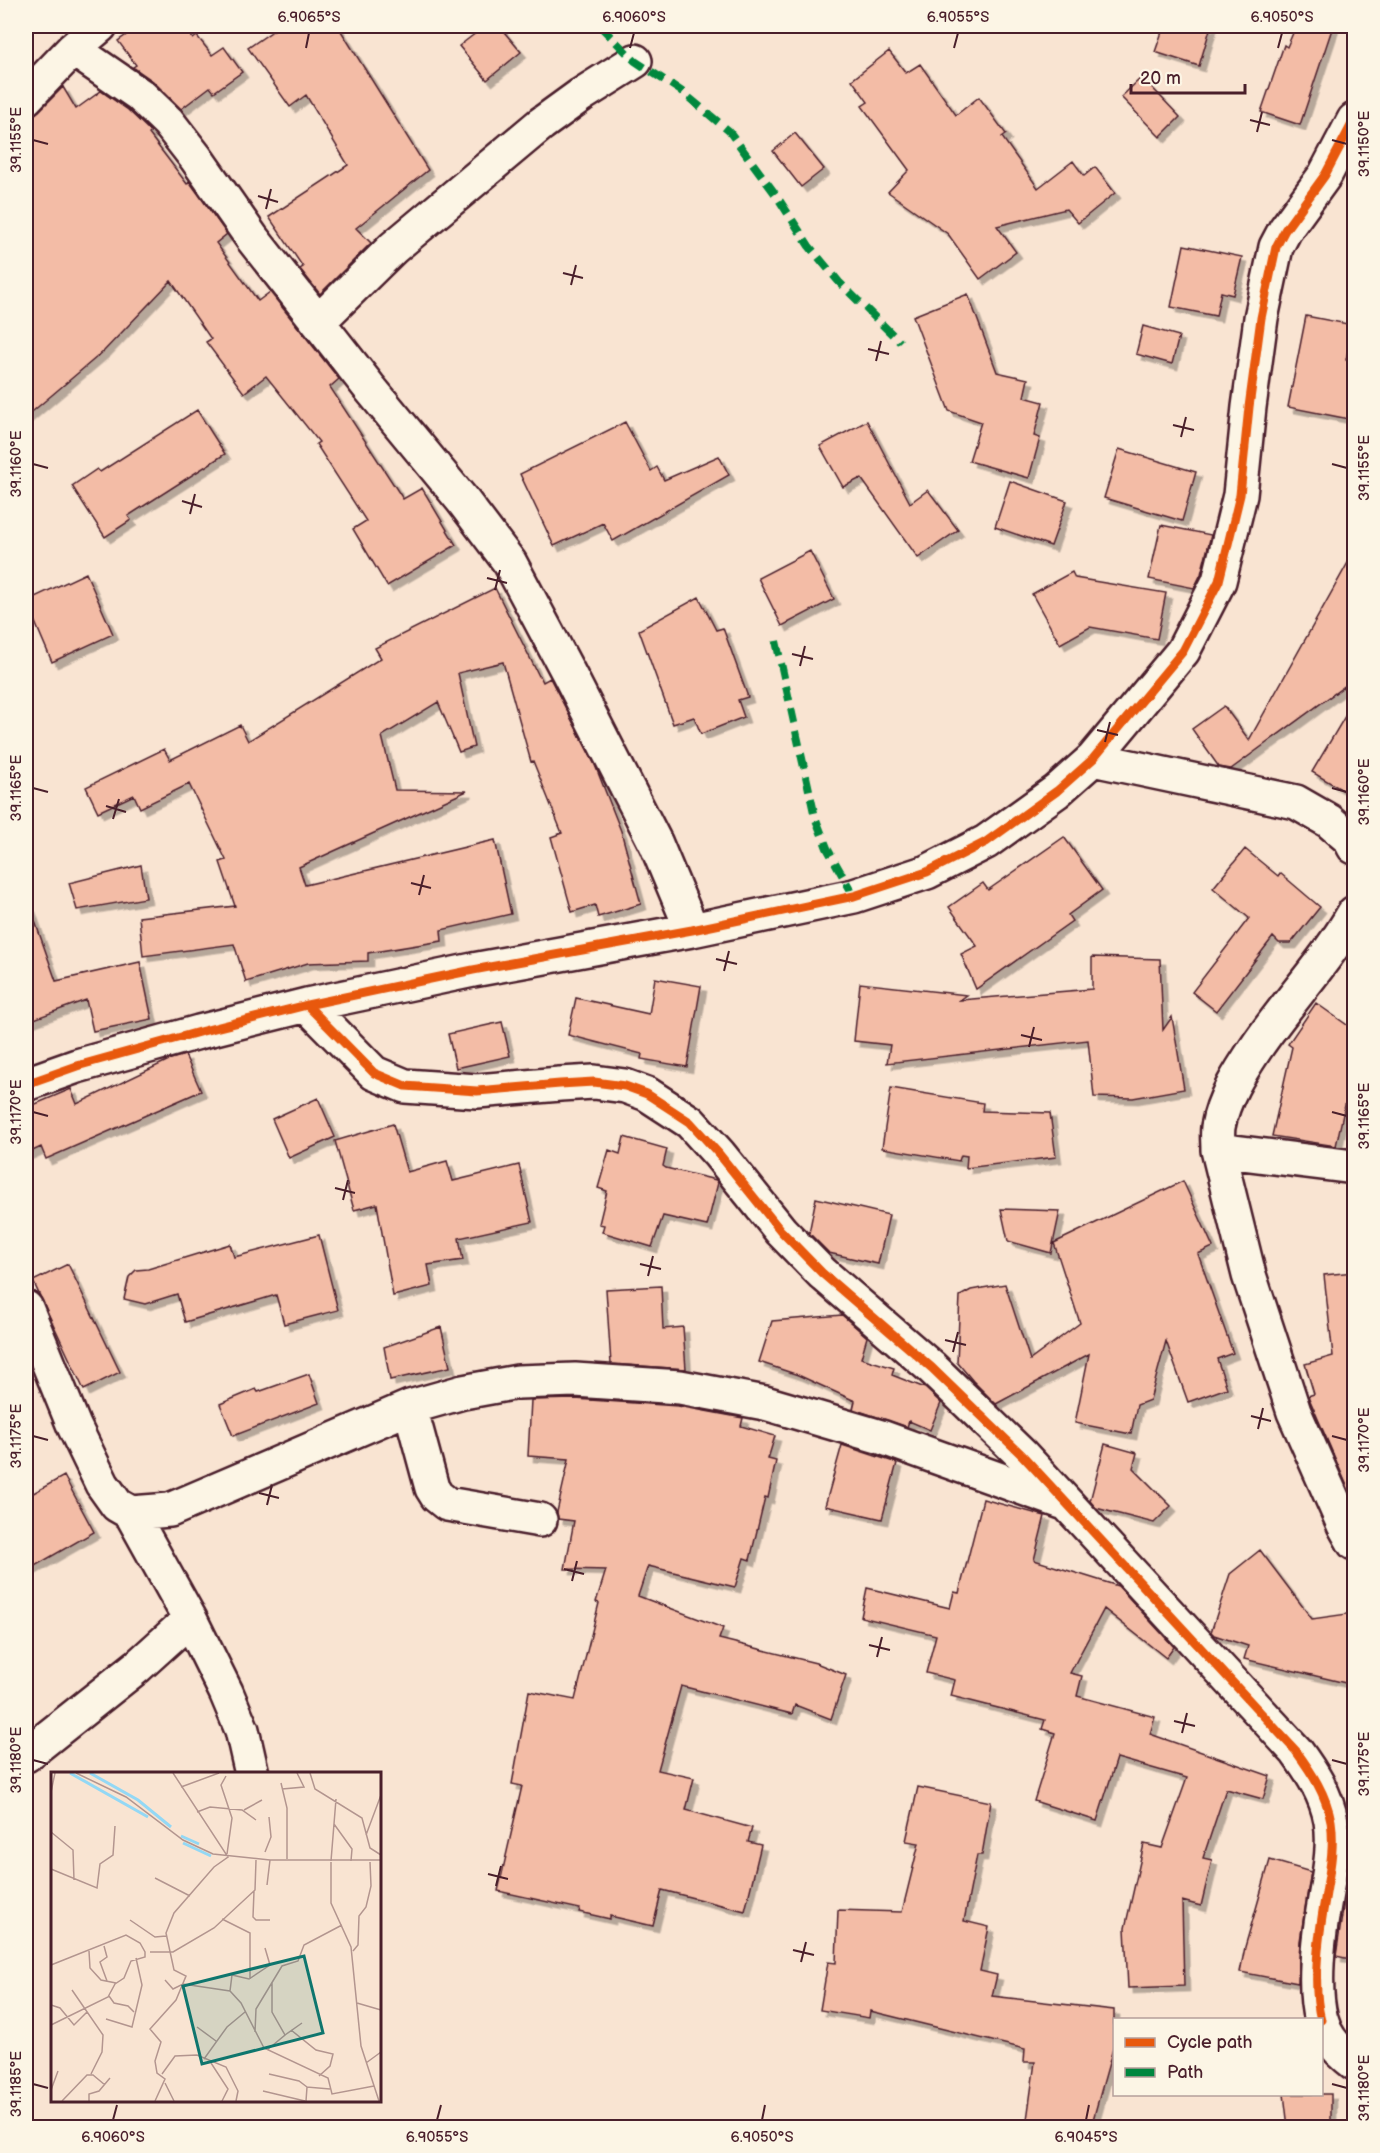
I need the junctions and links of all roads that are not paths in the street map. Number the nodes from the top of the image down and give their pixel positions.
1 (100, 26) edge
2 (73, 49) junction
3 (635, 61) dead end
4 (26, 98) edge
5 (1354, 120) edge
6 (318, 322) junction
7 (1093, 759) junction
8 (1354, 847) edge
9 (1354, 913) edge
10 (692, 930) junction
11 (307, 1005) junction
12 (26, 1084) edge
13 (1218, 1150) junction
14 (1354, 1167) edge
15 (26, 1308) edge
16 (410, 1407) junction
17 (1067, 1503) junction
18 (131, 1513) junction
19 (540, 1520) dead end
20 (1354, 1543) edge
21 (190, 1619) junction
22 (26, 1755) edge
23 (252, 1772) edge
24 (1321, 2018) edge
25 (1323, 2025) edge
26 (1354, 2063) edge

1 - 2 street
2 - 4 street
2 - 6 street
3 - 6 street
5 - 7 street
6 - 10 street
7 - 8 street
7 - 10 street
9 - 13 street
10 - 11 street
11 - 12 street
11 - 17 street
13 - 14 street
13 - 20 street
15 - 18 street
16 - 17 street
16 - 18 street
16 - 19 street
17 - 24 street
18 - 21 street
21 - 22 street
21 - 23 street
25 - 26 street

